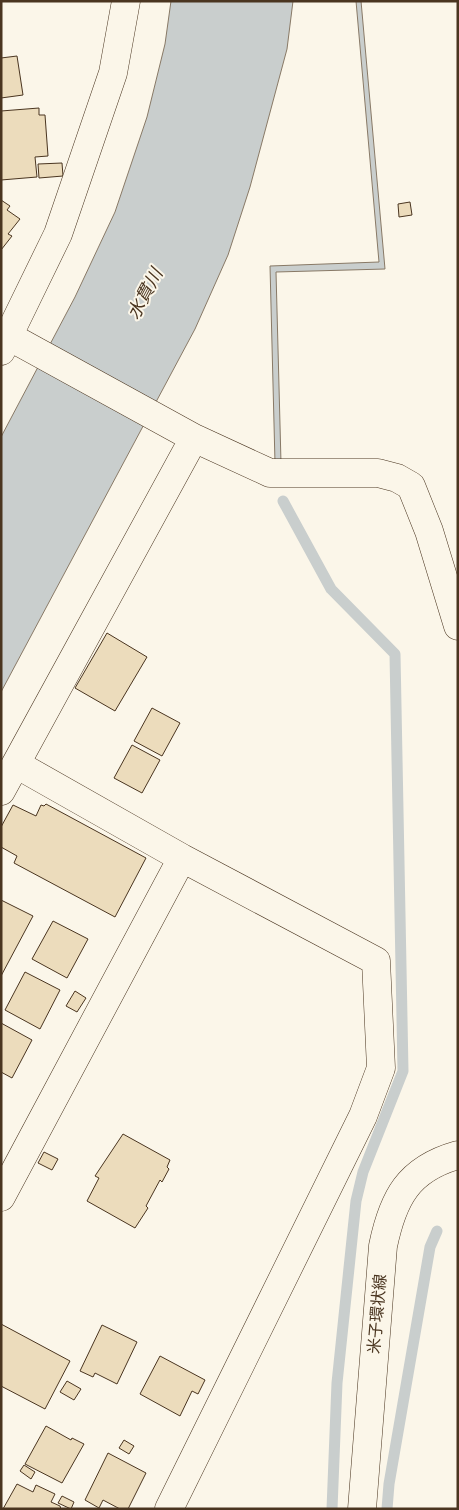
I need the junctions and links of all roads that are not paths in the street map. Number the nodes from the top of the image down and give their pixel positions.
1 (126, 1) edge
2 (9, 342) edge
3 (194, 438) junction
4 (458, 626) edge
5 (16, 764) junction
6 (1, 792) edge
7 (182, 858) junction
8 (458, 1155) edge
9 (1, 1197) edge
10 (169, 1509) edge
11 (362, 1509) edge

1 - 2 street
2 - 3 street
3 - 4 street
3 - 5 street
5 - 6 street
5 - 7 street
7 - 9 street
7 - 10 street
8 - 11 street, 米子環状線

